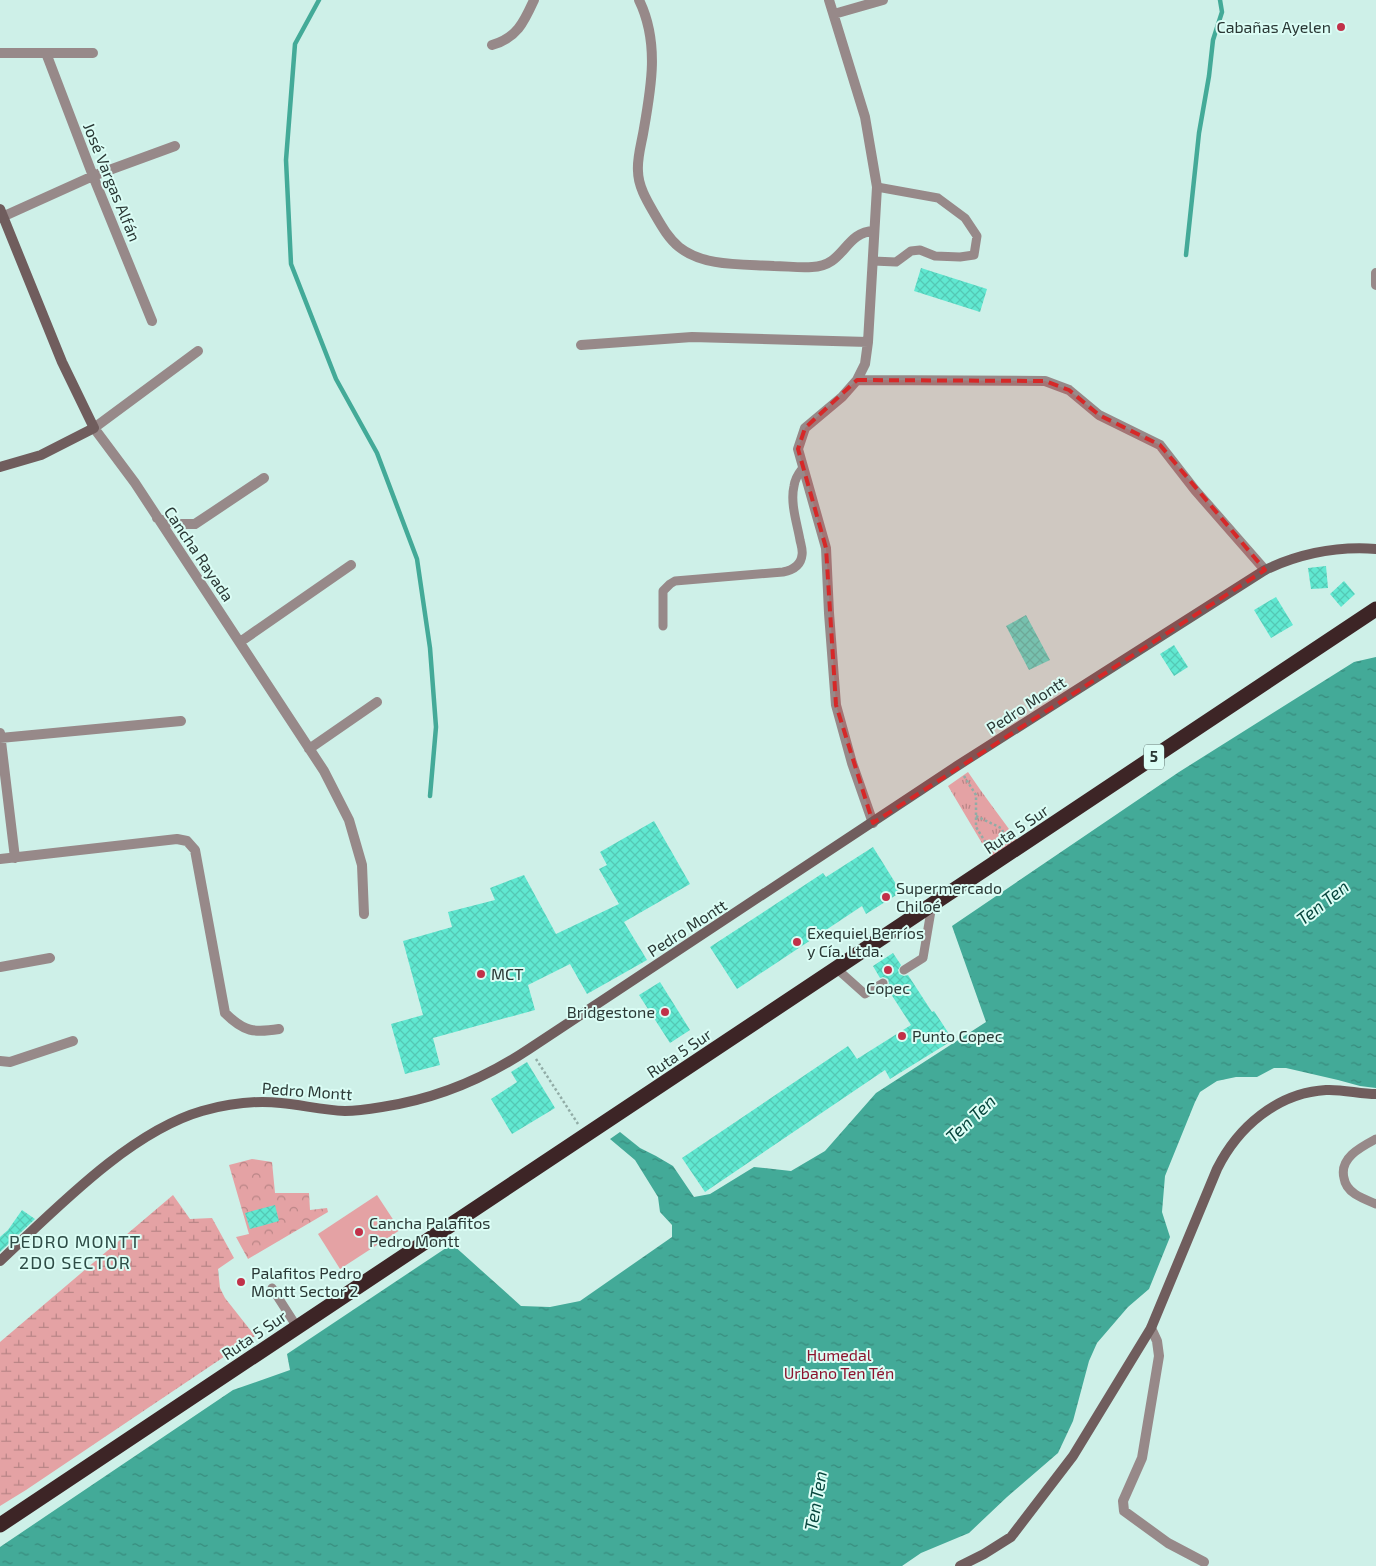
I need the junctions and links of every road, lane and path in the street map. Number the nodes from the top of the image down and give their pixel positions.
1 (534, 0) edge
2 (639, 0) edge
3 (829, 0) edge
4 (883, 0) edge
5 (867, 2) edge
6 (834, 14) junction
7 (492, 45) dead end
8 (0, 53) edge
9 (46, 53) junction
10 (93, 53) dead end
11 (175, 146) dead end
12 (93, 176) junction
13 (877, 187) junction
14 (1, 215) edge
15 (874, 230) junction
16 (873, 261) junction
17 (1376, 273) edge
18 (1376, 285) edge
19 (152, 321) dead end
20 (868, 342) junction
21 (581, 345) dead end
22 (198, 351) dead end
23 (857, 380) junction
24 (94, 428) junction
25 (0, 467) edge
26 (802, 469) junction
27 (264, 478) dead end
28 (158, 518) junction
29 (1376, 549) edge
30 (351, 565) dead end
31 (1265, 570) junction
32 (1376, 609) edge
33 (663, 626) dead end
34 (240, 642) junction
35 (377, 702) dead end
36 (181, 721) dead end
37 (0, 734) edge
38 (0, 738) edge
39 (309, 749) junction
40 (957, 766) junction
41 (976, 816) junction
42 (873, 823) junction
43 (1013, 851) junction
44 (14, 858) junction
45 (0, 859) edge
46 (997, 862) junction
47 (932, 905) junction
48 (364, 914) dead end
49 (50, 958) dead end
50 (0, 967) edge
51 (837, 969) junction
52 (904, 970) dead end
53 (883, 983) dead end
54 (279, 1029) dead end
55 (72, 1041) dead end
56 (529, 1050) junction
57 (0, 1061) edge
58 (1376, 1094) edge
59 (586, 1136) junction
60 (1376, 1139) edge
61 (1376, 1204) edge
62 (0, 1261) edge
63 (272, 1288) dead end
64 (297, 1328) junction
65 (1151, 1328) junction
66 (0, 1525) edge
67 (1204, 1562) dead end
68 (960, 1566) edge

1 - 7 street
2 - 15 street
3 - 6 street
4 - 5 street
5 - 6 street
6 - 13 street
8 - 9 street
9 - 10 street
9 - 12 street, José Vargas Alfán
11 - 12 street
12 - 14 street
12 - 19 street, José Vargas Alfán
13 - 15 street
13 - 16 lane
14 - 24 street, Cancha Rayada
15 - 16 street
16 - 20 street
17 - 18 street
20 - 21 street
20 - 23 street
22 - 24 street
23 - 26 street
23 - 31 street
24 - 25 street
24 - 28 street, Cancha Rayada
26 - 33 lane
26 - 42 street
27 - 28 street
28 - 34 street, Cancha Rayada
29 - 31 street, Pedro Montt
30 - 34 street
31 - 40 street, Pedro Montt
32 - 43 highway, Ruta 5 Sur / 5
34 - 39 street, Cancha Rayada
35 - 39 street
36 - 38 street
37 - 38 street
38 - 44 street
39 - 48 street, Cancha Rayada
40 - 41 path
40 - 42 street, Pedro Montt
41 - 43 path
41 - 46 path
42 - 56 street, Pedro Montt
43 - 46 highway, Ruta 5 Sur / 5
44 - 45 street
44 - 54 street
46 - 47 highway, Ruta 5 Sur / 5
47 - 51 highway, Ruta 5 Sur / 5
47 - 52 lane
49 - 50 street
51 - 53 lane
51 - 59 highway, Ruta 5 Sur / 5
55 - 57 street
56 - 59 path
56 - 62 street, Pedro Montt
58 - 65 street
59 - 64 highway, Ruta 5 Sur / 5
60 - 61 lane
63 - 64 lane
64 - 66 highway, Ruta 5 Sur / 5
65 - 67 street
65 - 68 street

